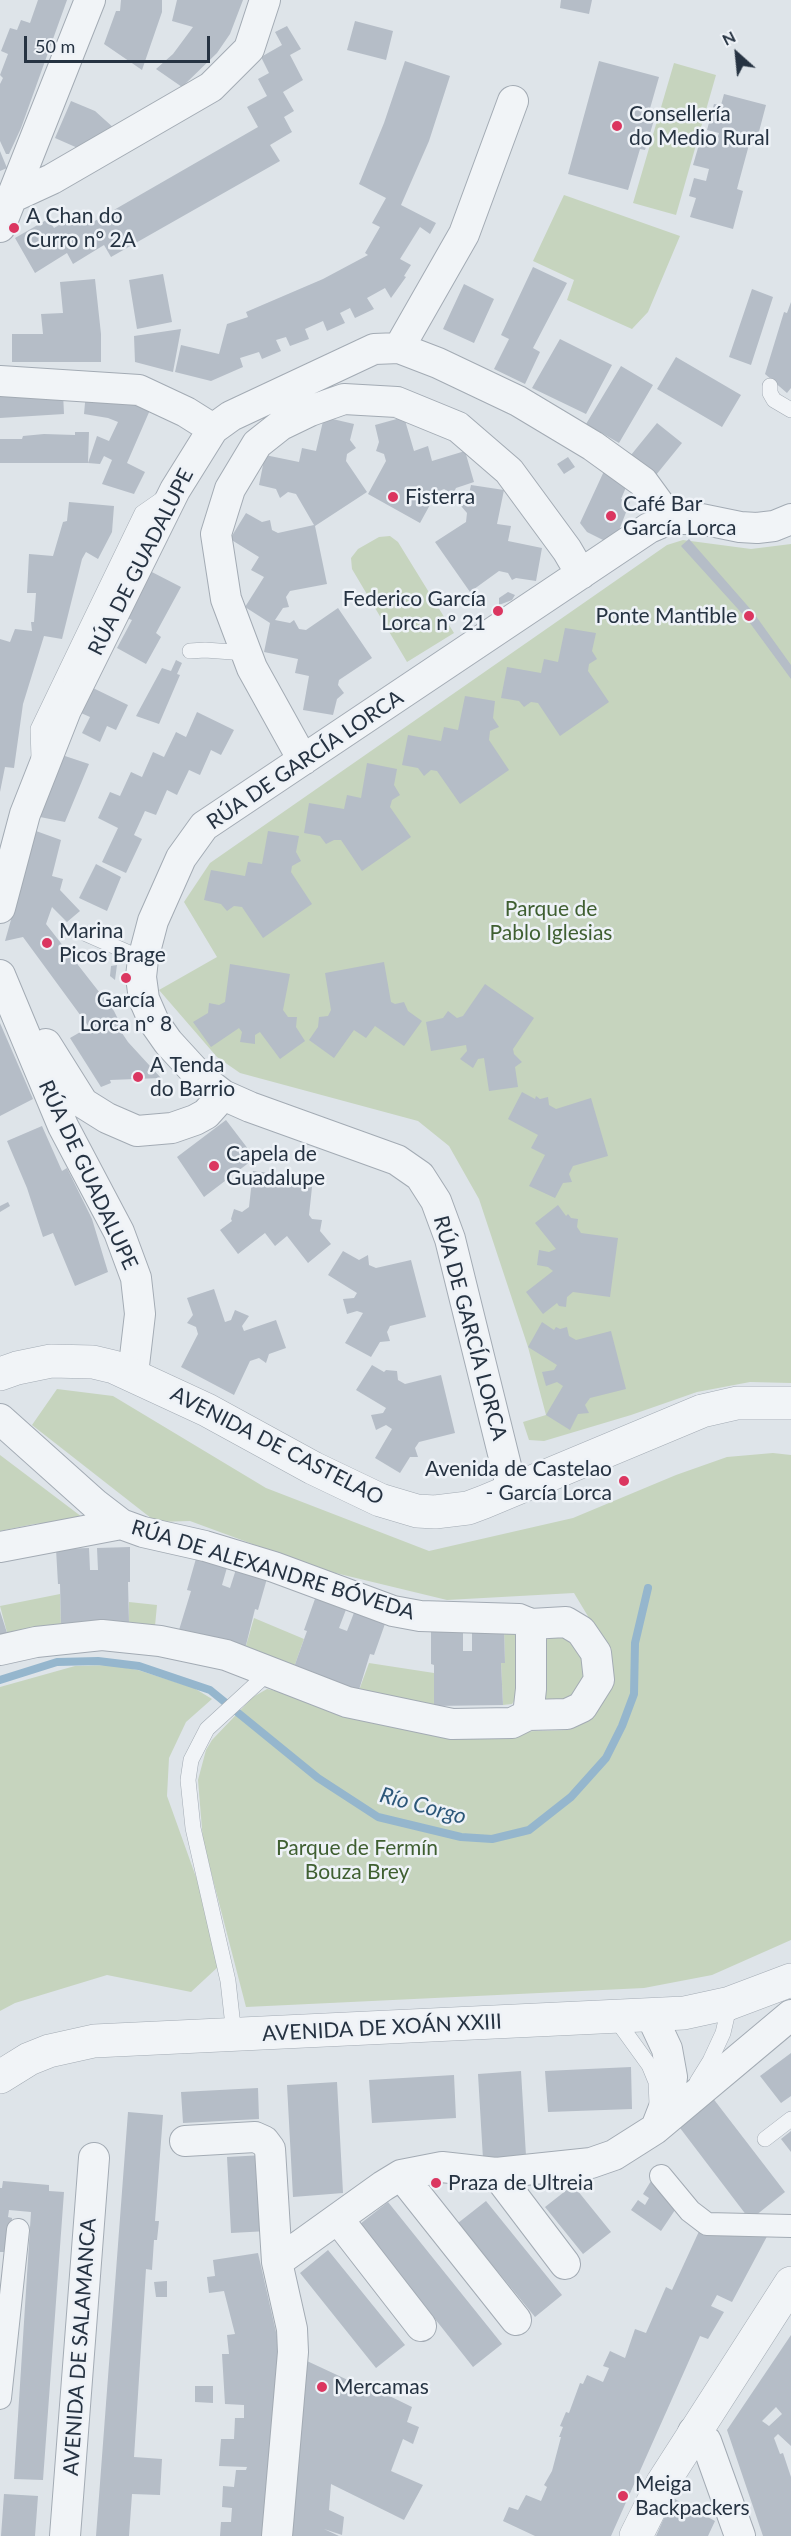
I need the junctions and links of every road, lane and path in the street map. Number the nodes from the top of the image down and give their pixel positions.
1 (90, 0) edge
2 (265, 0) edge
3 (513, 101) dead end
4 (13, 197) junction
5 (0, 227) edge
6 (399, 348) junction
7 (0, 381) edge
8 (770, 386) dead end
9 (791, 410) edge
10 (213, 429) junction
11 (670, 519) junction
12 (791, 519) edge
13 (581, 574) junction
14 (190, 651) dead end
15 (246, 653) junction
16 (303, 760) junction
17 (0, 908) edge
18 (84, 933) dead end
19 (142, 959) junction
20 (1, 979) edge
21 (223, 1095) junction
22 (0, 1374) edge
23 (132, 1374) junction
24 (791, 1403) edge
25 (0, 1419) edge
26 (512, 1490) junction
27 (122, 1524) junction
28 (0, 1547) edge
29 (531, 1624) junction
30 (0, 1650) edge
31 (268, 1673) junction
32 (528, 1715) junction
33 (783, 1980) edge
34 (730, 2003) junction
35 (651, 2016) junction
36 (615, 2018) junction
37 (783, 2021) edge
38 (234, 2035) junction
39 (0, 2077) edge
40 (678, 2110) junction
41 (791, 2119) edge
42 (650, 2133) junction
43 (765, 2139) dead end
44 (185, 2141) dead end
45 (93, 2158) dead end
46 (496, 2173) junction
47 (401, 2175) junction
48 (661, 2176) dead end
49 (338, 2219) junction
50 (791, 2226) edge
51 (18, 2230) dead end
52 (277, 2262) junction
53 (565, 2264) dead end
54 (791, 2283) edge
55 (516, 2320) dead end
56 (421, 2326) dead end
57 (0, 2398) edge
58 (693, 2432) junction
59 (65, 2536) edge
60 (277, 2536) edge
61 (636, 2536) edge
62 (740, 2536) edge

1 - 4 street
2 - 4 street
3 - 6 street
4 - 5 street
6 - 10 street
6 - 11 street
7 - 10 street
8 - 9 lane
10 - 17 street, RÚA DE GUADALUPE
11 - 12 street
11 - 13 street, RÚA DE GARCÍA LORCA
13 - 15 street
13 - 16 street, RÚA DE GARCÍA LORCA
14 - 15 lane
15 - 16 street
16 - 19 street, RÚA DE GARCÍA LORCA
18 - 19 lane
19 - 21 street, RÚA DE GARCÍA LORCA
20 - 21 street, RÚA DE GUADALUPE
20 - 23 street, RÚA DE GUADALUPE
21 - 26 street, RÚA DE GARCÍA LORCA
22 - 23 street, AVENIDA DE CASTELAO
23 - 26 street, AVENIDA DE CASTELAO
24 - 26 street, AVENIDA DE CASTELAO
25 - 27 street, RÚA DE ALEXANDRE BÓVEDA
27 - 28 street, RÚA DE ALEXANDRE BÓVEDA
27 - 29 street, RÚA DE ALEXANDRE BÓVEDA
29 - 32 street
29 - 32 street, RÚA DE ALEXANDRE BÓVEDA
30 - 31 street, RÚA DE ALEXANDRE BÓVEDA
31 - 32 street, RÚA DE ALEXANDRE BÓVEDA
31 - 38 lane
33 - 34 street, AVENIDA DE XOÁN XXIII
33 - 37 street
34 - 35 street, AVENIDA DE XOÁN XXIII
34 - 40 lane
35 - 36 street, AVENIDA DE XOÁN XXIII
35 - 42 street
36 - 38 street, AVENIDA DE XOÁN XXIII
36 - 42 lane
37 - 40 street
38 - 39 street, AVENIDA DE XOÁN XXIII
40 - 42 street
41 - 43 lane
42 - 46 street
44 - 52 street
45 - 59 street, AVENIDA DE SALAMANCA
46 - 47 street
46 - 53 street
47 - 49 street
47 - 55 street
48 - 50 street
49 - 52 street
49 - 56 street
51 - 57 street
52 - 60 street
54 - 58 street
58 - 61 street
58 - 62 street

